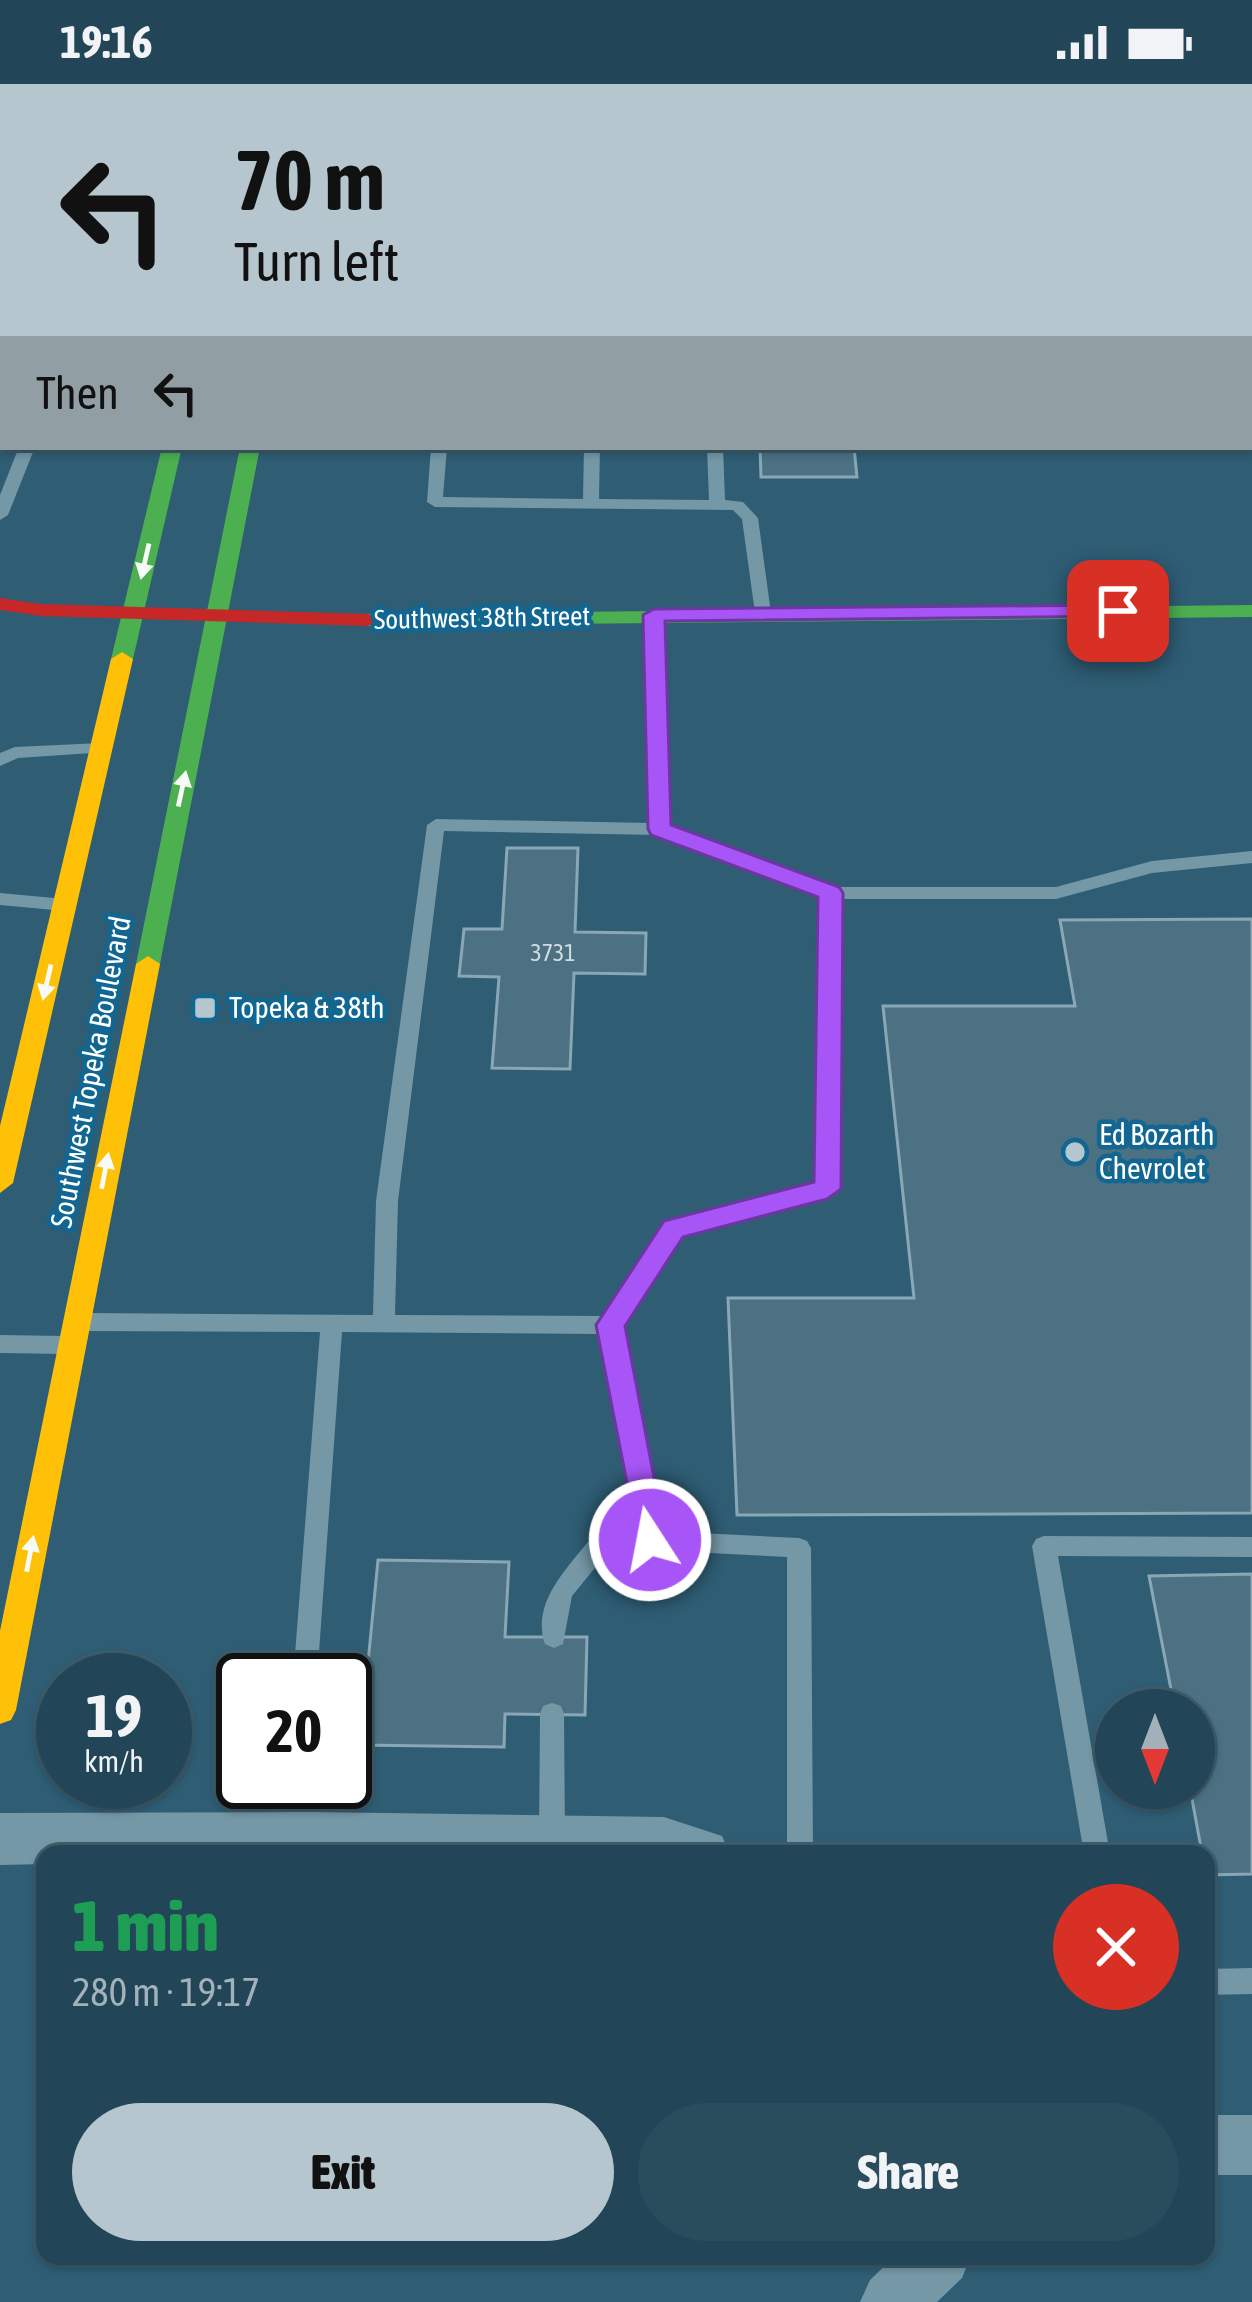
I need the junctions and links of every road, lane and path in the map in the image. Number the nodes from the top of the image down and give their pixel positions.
1 (26, 450) edge
2 (171, 450) edge
3 (249, 450) edge
4 (439, 450) edge
5 (592, 450) edge
6 (715, 450) edge
7 (717, 501) junction
8 (591, 504) junction
9 (0, 515) edge
10 (0, 604) edge
11 (1252, 610) edge
12 (763, 613) junction
13 (133, 614) junction
14 (654, 615) junction
15 (218, 616) junction
16 (101, 748) junction
17 (0, 760) edge
18 (660, 829) junction
19 (1252, 857) edge
20 (831, 893) junction
21 (0, 899) edge
22 (65, 905) junction
23 (0, 1183) edge
24 (332, 1323) junction
25 (384, 1323) junction
26 (610, 1325) junction
27 (74, 1333) junction
28 (0, 1344) edge
29 (650, 1540) junction
30 (1252, 1547) edge
31 (554, 1637) dead end
32 (307, 1653) edge
33 (0, 1710) edge
34 (552, 1714) dead end
35 (298, 1809) edge
36 (296, 1837) junction
37 (0, 1839) edge
38 (552, 1841) junction
39 (132, 1845) edge
40 (170, 1845) edge
41 (671, 1845) edge
42 (800, 1845) edge
43 (1094, 1845) edge
44 (1252, 1981) edge
45 (1215, 1982) edge
46 (1215, 2145) edge
47 (1252, 2145) edge
48 (931, 2265) edge
49 (892, 2302) edge

1 - 9 lane
2 -> 13 main road, Southwest Topeka Boulevard
3 - 15 main road, Southwest Topeka Boulevard
4 - 8 lane
5 - 8 lane
6 - 7 lane
7 - 8 lane
7 - 12 lane
10 - 13 main road, Southwest 38th Street
11 - 12 main road, Southwest 38th Street
12 - 14 main road, Southwest 38th Street
13 - 15 main road, Southwest 38th Street
13 - 16 main road, Southwest Topeka Boulevard
14 - 15 main road, Southwest 38th Street
14 - 18 lane
27 -> 15 main road, Southwest Topeka Boulevard
16 - 17 lane
16 - 22 main road, Southwest Topeka Boulevard
18 - 20 lane
18 - 25 lane
19 - 20 lane
20 - 26 lane
21 - 22 lane
22 -> 23 main road, Southwest Topeka Boulevard
24 - 25 lane
24 - 27 lane
24 - 32 lane
25 - 26 lane
26 - 29 lane
27 - 28 lane
33 -> 27 main road, Southwest Topeka Boulevard
29 - 31 lane
29 - 42 lane
30 - 43 lane
34 - 38 lane
35 - 36 lane
36 - 38 street
36 - 40 street
37 - 39 street
38 - 41 street
44 - 45 lane
46 - 47 street
48 - 49 street

